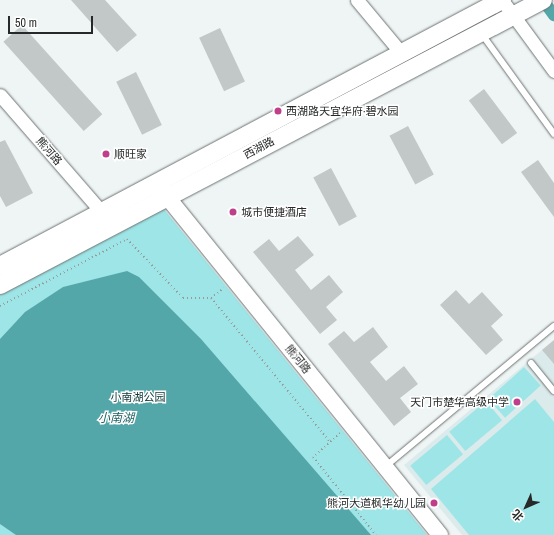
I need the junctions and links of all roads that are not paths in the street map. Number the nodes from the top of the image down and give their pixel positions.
1 (357, 0) edge
2 (502, 0) edge
3 (543, 0) edge
4 (516, 13) junction
5 (480, 32) junction
6 (402, 54) junction
7 (554, 71) edge
8 (0, 95) edge
9 (554, 134) edge
10 (162, 190) junction
11 (108, 218) junction
12 (0, 266) edge
13 (0, 285) edge
14 (554, 326) edge
15 (531, 363) dead end
16 (554, 392) edge
17 (385, 467) junction
18 (440, 535) edge

1 - 6 street
2 - 4 street
2 - 6 main road, 西湖路
3 - 4 main road, 西湖路
4 - 5 main road, 西湖路
4 - 7 street
5 - 9 lane
5 - 10 main road, 西湖路
6 - 10 main road, 西湖路
8 - 11 street, 熊河路
10 - 11 main road, 西湖路
10 - 17 street, 熊河路
11 - 12 main road, 西湖路
11 - 13 main road, 西湖路
14 - 17 lane
15 - 16 lane
17 - 18 street, 熊河路

